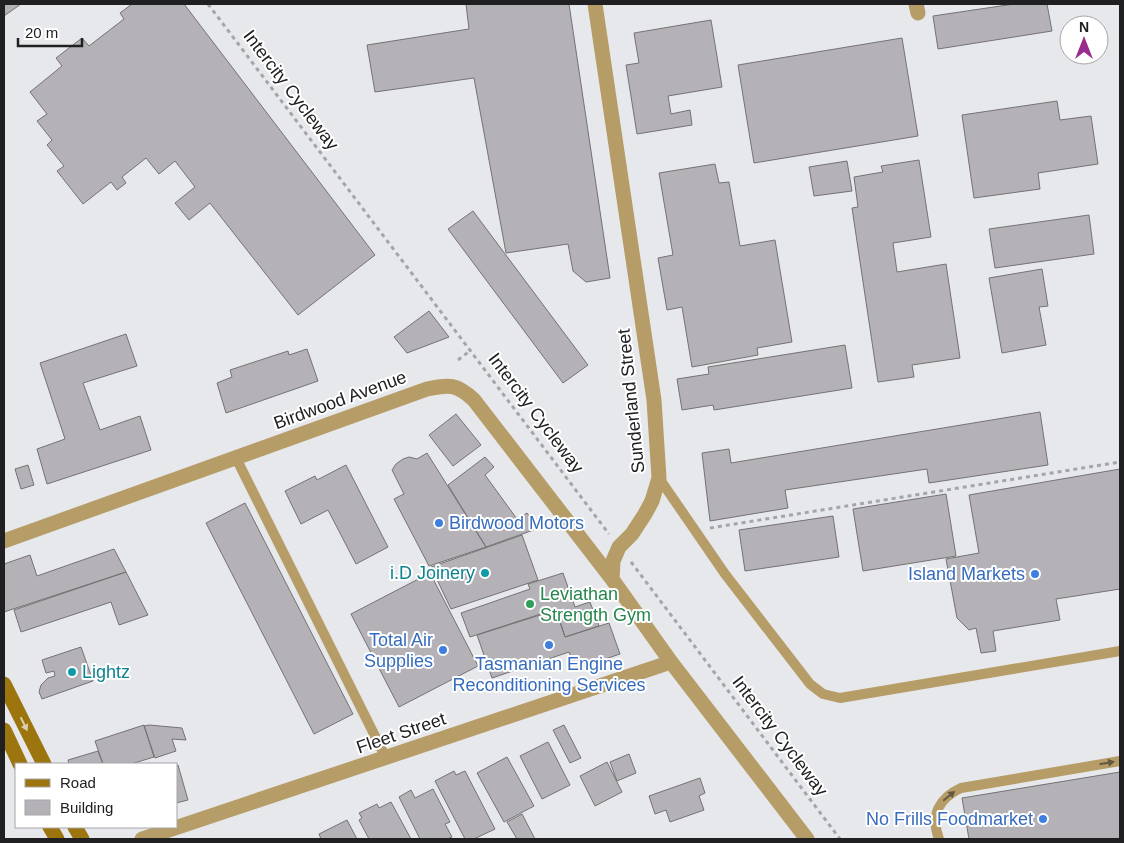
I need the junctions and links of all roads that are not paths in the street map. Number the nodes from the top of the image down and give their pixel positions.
1 (596, 4) edge
2 (236, 458) junction
3 (659, 478) junction
4 (4, 541) edge
5 (612, 579) junction
6 (1120, 650) edge
7 (670, 662) junction
8 (4, 684) edge
9 (4, 730) edge
10 (386, 758) junction
11 (1120, 761) edge
12 (20, 763) edge
13 (44, 763) edge
14 (178, 827) edge
15 (51, 828) edge
16 (76, 828) edge
17 (175, 828) edge
18 (57, 839) edge
19 (82, 839) edge
20 (142, 839) edge
21 (807, 839) edge
22 (939, 839) edge

1 - 3 street, Sunderland Street
2 - 4 street, Birdwood Avenue
2 - 5 street, Birdwood Avenue
2 - 10 lane
3 - 5 street, Sunderland Street
3 - 6 lane
5 - 7 street
7 - 10 street, Fleet Street
7 - 21 street
8 -> 13 main road
9 - 12 main road
10 - 14 street, Fleet Street
22 -> 11 lane
15 - 18 main road
16 - 19 main road
17 - 20 street, Fleet Street

